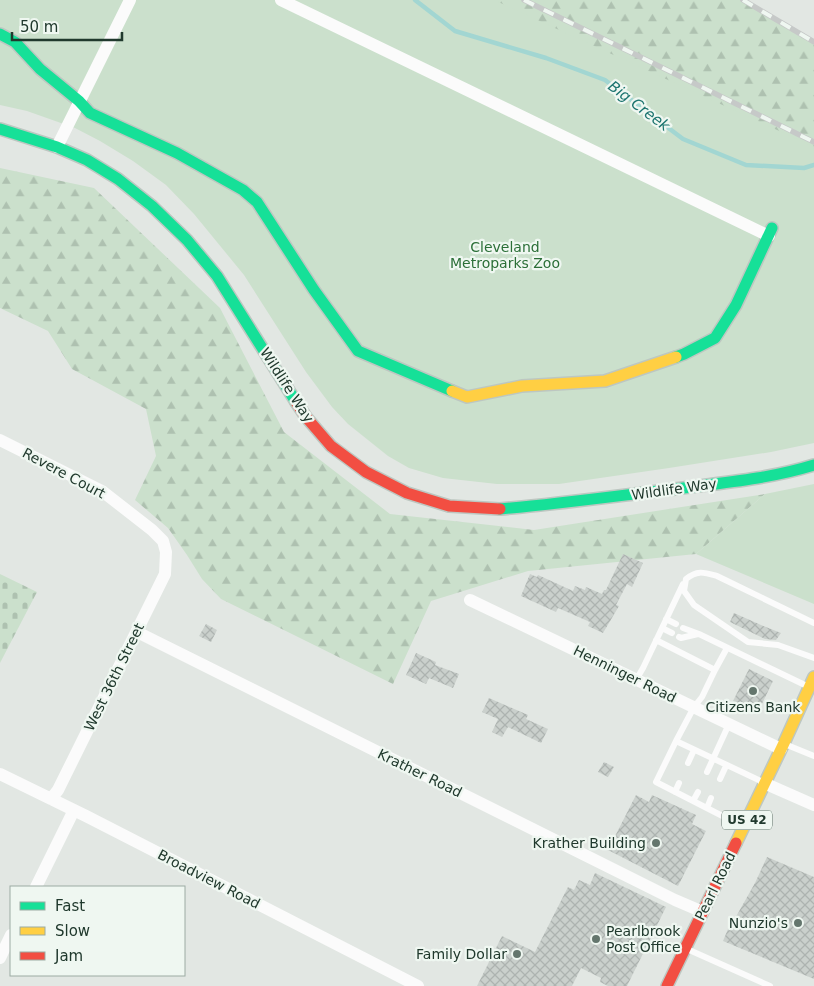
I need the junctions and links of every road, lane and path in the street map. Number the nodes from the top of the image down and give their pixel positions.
1 (130, 0) edge
2 (280, 0) edge
3 (0, 34) edge
4 (79, 101) junction
5 (0, 129) edge
6 (57, 147) junction
7 (770, 232) joint
8 (0, 440) edge
9 (814, 465) edge
10 (166, 552) joint
11 (686, 579) junction
12 (470, 600) dead end
13 (666, 619) junction
14 (814, 623) edge
15 (676, 624) dead end
16 (662, 628) junction
17 (683, 628) dead end
18 (137, 632) junction
19 (672, 633) dead end
20 (699, 634) junction
21 (679, 637) dead end
22 (656, 640) junction
23 (727, 648) junction
24 (814, 658) edge
25 (715, 670) junction
26 (636, 680) junction
27 (812, 682) edge
28 (694, 707) junction
29 (728, 724) junction
30 (676, 741) junction
31 (782, 746) junction
32 (694, 750) junction
33 (814, 756) edge
34 (713, 759) junction
35 (688, 763) dead end
36 (726, 766) junction
37 (707, 772) dead end
38 (0, 774) edge
39 (720, 779) dead end
40 (679, 783) dead end
41 (764, 783) junction
42 (675, 792) junction
43 (698, 792) dead end
44 (711, 798) dead end
45 (51, 799) junction
46 (693, 801) junction
47 (814, 805) edge
48 (707, 808) junction
49 (74, 810) junction
50 (744, 827) junction
51 (36, 886) edge
52 (703, 912) junction
53 (10, 937) edge
54 (685, 948) junction
55 (0, 958) edge
56 (418, 986) edge
57 (667, 986) edge
58 (770, 986) edge

1 - 4 street
2 - 7 street
3 - 4 street
4 - 6 street
4 - 7 street
5 - 6 street, Wildlife Way
6 - 9 street, Wildlife Way
8 - 10 street, Revere Court
10 - 18 street, West 36th Street
11 - 13 lane
11 - 14 lane
11 - 24 lane
12 - 26 street, Henninger Road
13 - 15 lane
13 - 16 lane
16 - 19 lane
16 - 22 lane
17 - 20 lane
18 - 45 street, West 36th Street
18 - 52 street, Krather Road
20 - 21 lane
20 - 23 lane
22 - 25 lane
22 - 26 lane
23 - 25 lane
23 - 27 lane
25 - 28 lane
26 - 28 street, Henninger Road
27 - 31 street, Pearl Road / US 42
28 - 29 street, Henninger Road
28 - 30 lane
29 - 31 street, Henninger Road
29 - 34 lane
30 - 32 lane
30 - 42 lane
31 - 33 lane
31 - 41 street, Pearl Road / US 42
32 - 34 lane
32 - 35 lane
34 - 36 lane
34 - 37 lane
36 - 39 lane
36 - 41 lane
38 - 45 street, Broadview Road
40 - 42 lane
41 - 47 street
41 - 50 street, Pearl Road / US 42
42 - 46 lane
43 - 46 lane
44 - 48 lane
45 - 49 street, Broadview Road
46 - 48 lane
48 - 50 lane
49 - 51 street
49 - 56 street, Broadview Road
50 - 52 street, Pearl Road / US 42
52 - 54 street, Pearl Road / US 42
53 - 55 street
54 - 57 street, Pearl Road / US 42
54 - 58 lane

